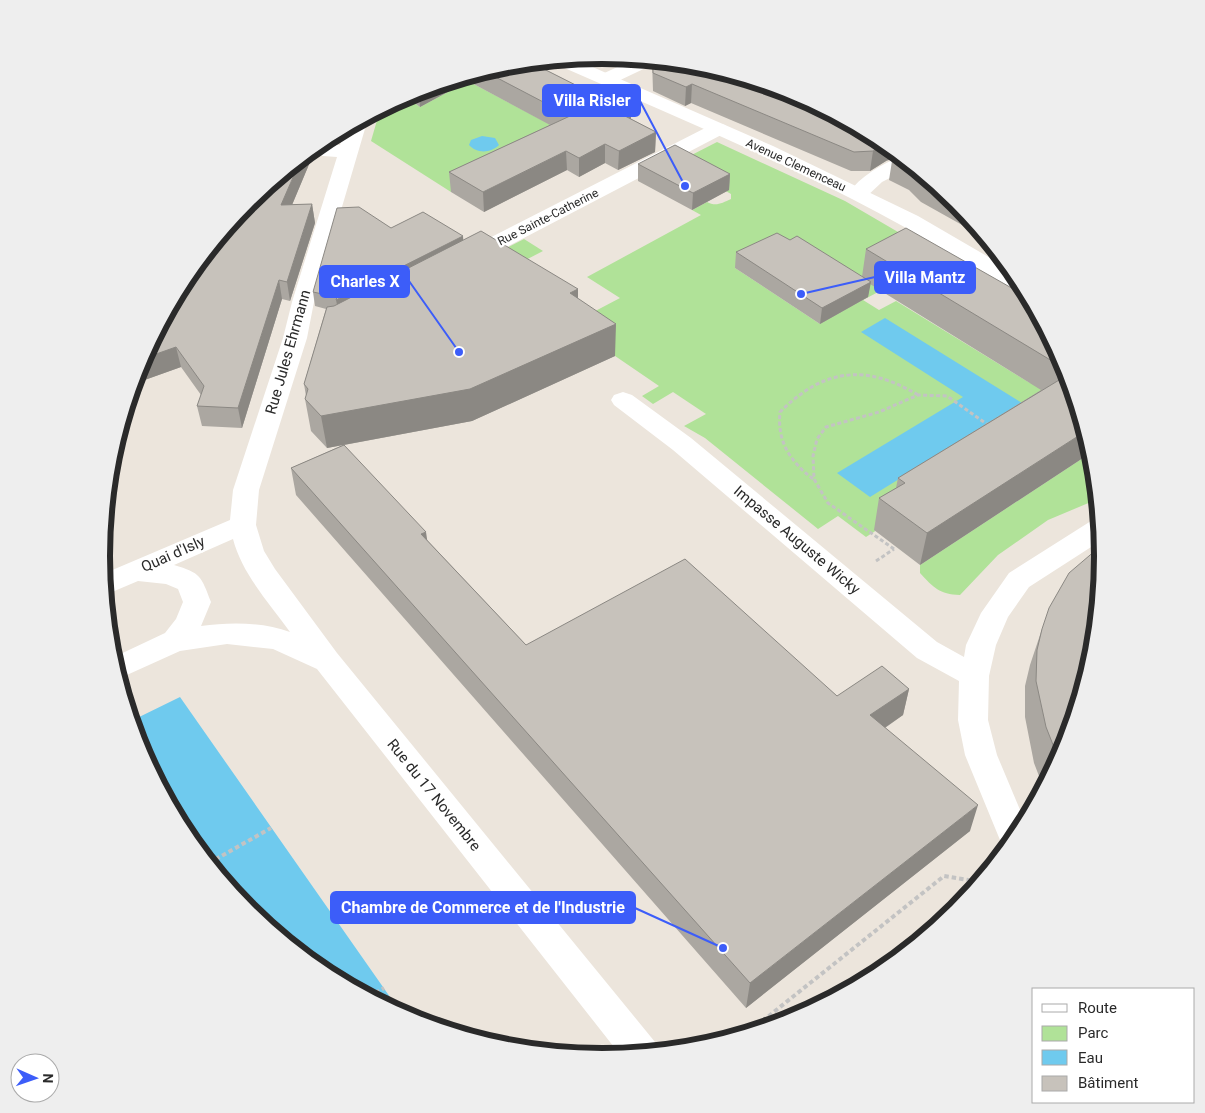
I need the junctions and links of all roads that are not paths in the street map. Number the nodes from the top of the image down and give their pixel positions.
1 (573, 65) edge
2 (637, 65) edge
3 (607, 80) junction
4 (718, 129) junction
5 (354, 131) edge
6 (325, 150) edge
7 (348, 151) junction
8 (900, 165) edge
9 (858, 194) junction
10 (448, 268) edge
11 (1009, 279) edge
12 (321, 332) edge
13 (295, 338) junction
14 (623, 400) dead end
15 (243, 525) junction
16 (1094, 532) edge
17 (137, 570) junction
18 (111, 582) edge
19 (175, 641) junction
20 (327, 661) junction
21 (122, 666) edge
22 (974, 676) junction
23 (1012, 830) edge
24 (637, 1048) edge

1 - 3 street, Avenue Clemenceau
2 - 3 street
3 - 4 street, Avenue Clemenceau
4 - 9 street, Avenue Clemenceau
4 - 10 street, Rue Sainte-Catherine
5 - 7 street, Rue Jules Ehrmann
6 - 7 street
7 - 13 street, Rue Jules Ehrmann
8 - 9 street
9 - 11 street, Avenue Clemenceau
12 - 13 street
13 - 15 street, Rue Jules Ehrmann
14 - 22 street, Impasse Auguste Wicky
15 - 17 street, Quai d'Isly
15 - 20 street, Rue du 17 Novembre
16 - 22 street
17 - 18 street, Quai d'Isly
17 - 19 street
19 - 20 street
19 - 21 street
20 - 24 street, Rue du 17 Novembre
22 - 23 street

